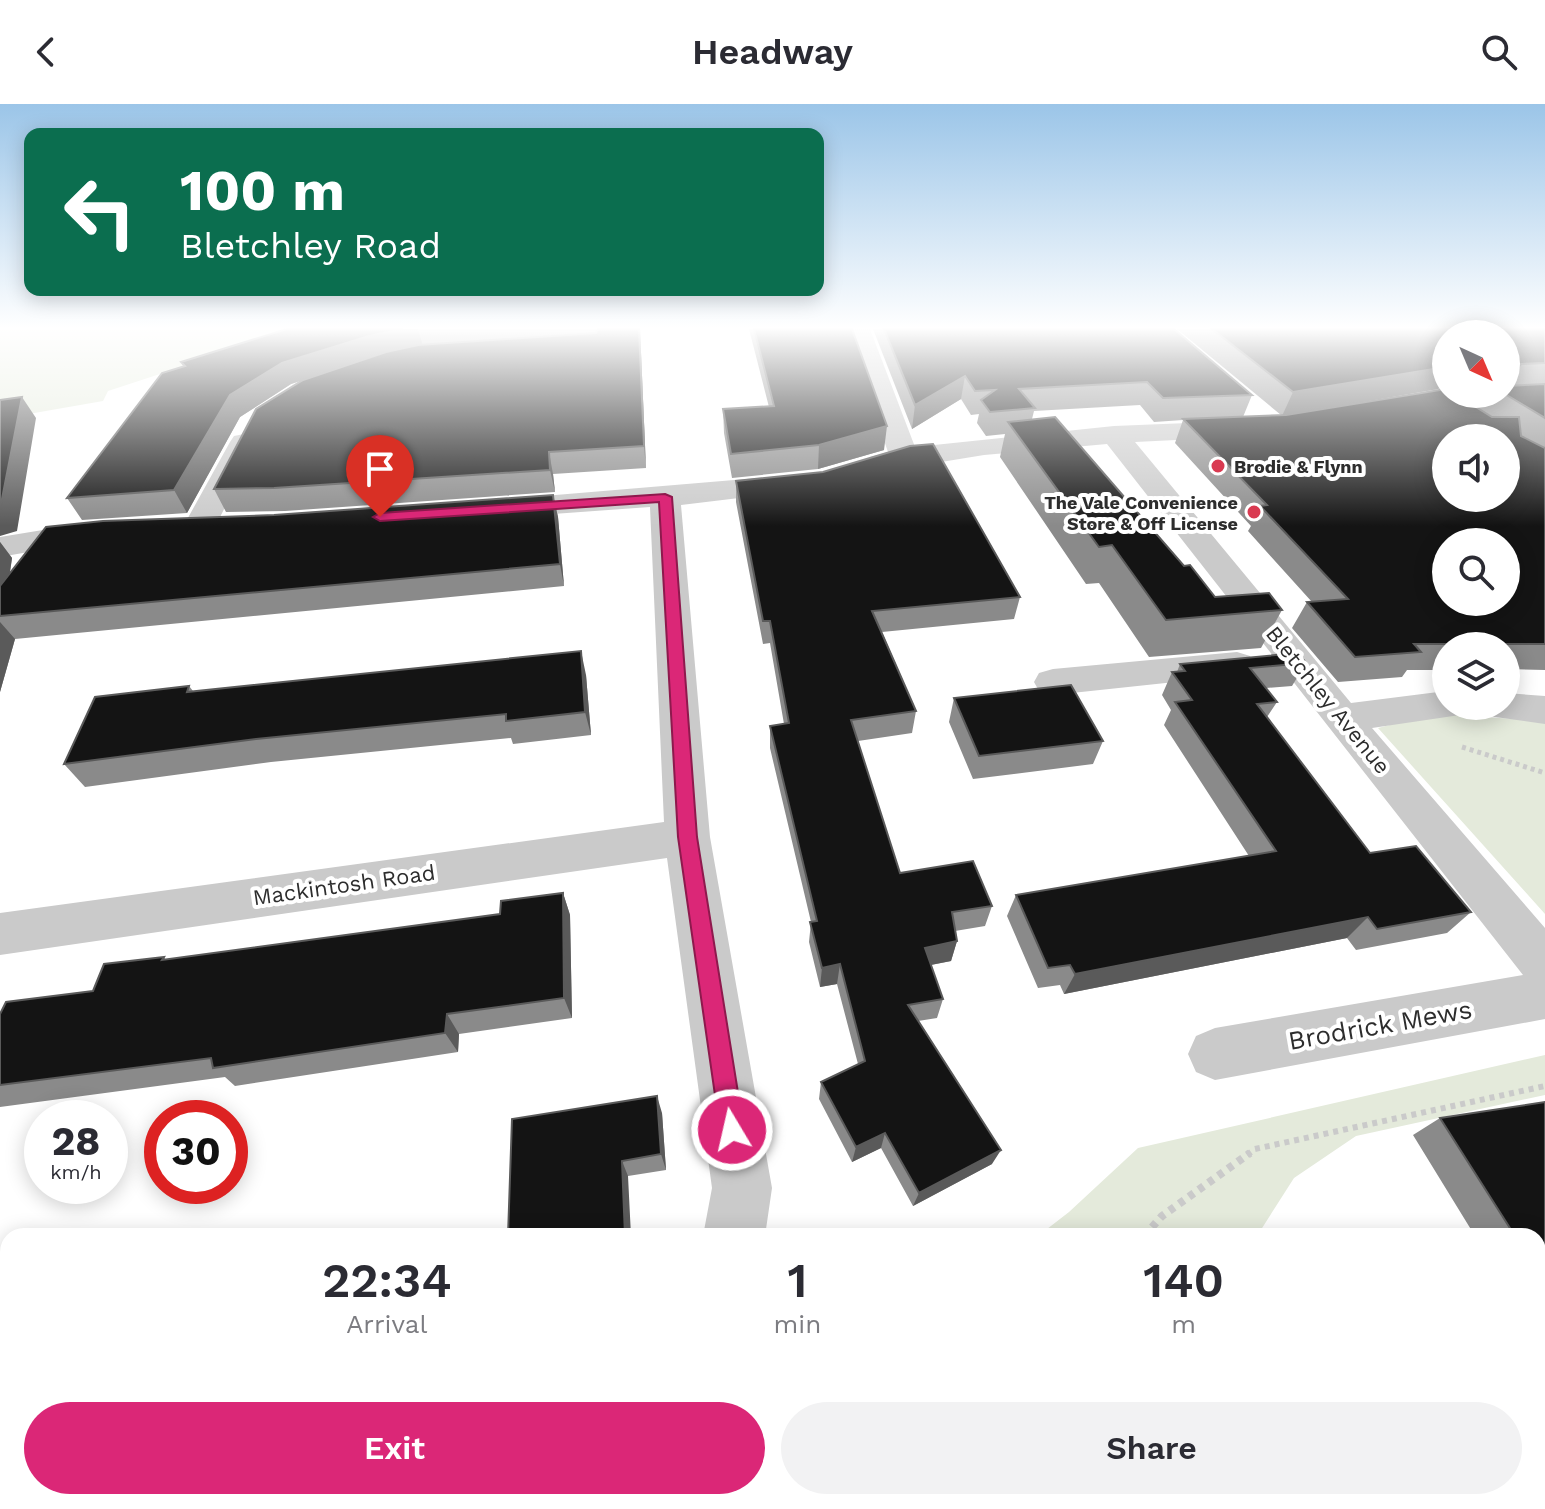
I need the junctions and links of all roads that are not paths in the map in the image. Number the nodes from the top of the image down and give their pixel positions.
1 (882, 395) edge
2 (1545, 396) edge
3 (1520, 397) edge
4 (1432, 401) edge
5 (1451, 408) edge
6 (1380, 410) edge
7 (1474, 423) edge
8 (253, 424) edge
9 (1260, 429) edge
10 (1114, 434) junction
11 (904, 456) junction
12 (665, 497) junction
13 (459, 512) edge
14 (200, 525) edge
15 (118, 530) edge
16 (0, 547) edge
17 (1295, 660) junction
18 (1053, 682) dead end
19 (1432, 707) edge
20 (1520, 708) edge
21 (1545, 710) edge
22 (1341, 718) junction
23 (687, 837) junction
24 (0, 934) edge
25 (1545, 965) edge
26 (1545, 995) edge
27 (1215, 1054) dead end
28 (735, 1228) edge

1 - 11 street
2 - 3 street
4 - 6 street
5 - 7 street
8 - 14 street
9 - 10 street
10 - 11 street
10 - 17 street, Bletchley Avenue
11 - 12 street
12 - 13 street
12 - 23 street
15 - 16 street
17 - 18 street
17 - 22 street, Bletchley Avenue
19 - 22 street
20 - 21 street
22 - 25 street, Bletchley Avenue
23 - 24 street, Mackintosh Road
23 - 28 street
26 - 27 street, Brodrick Mews

